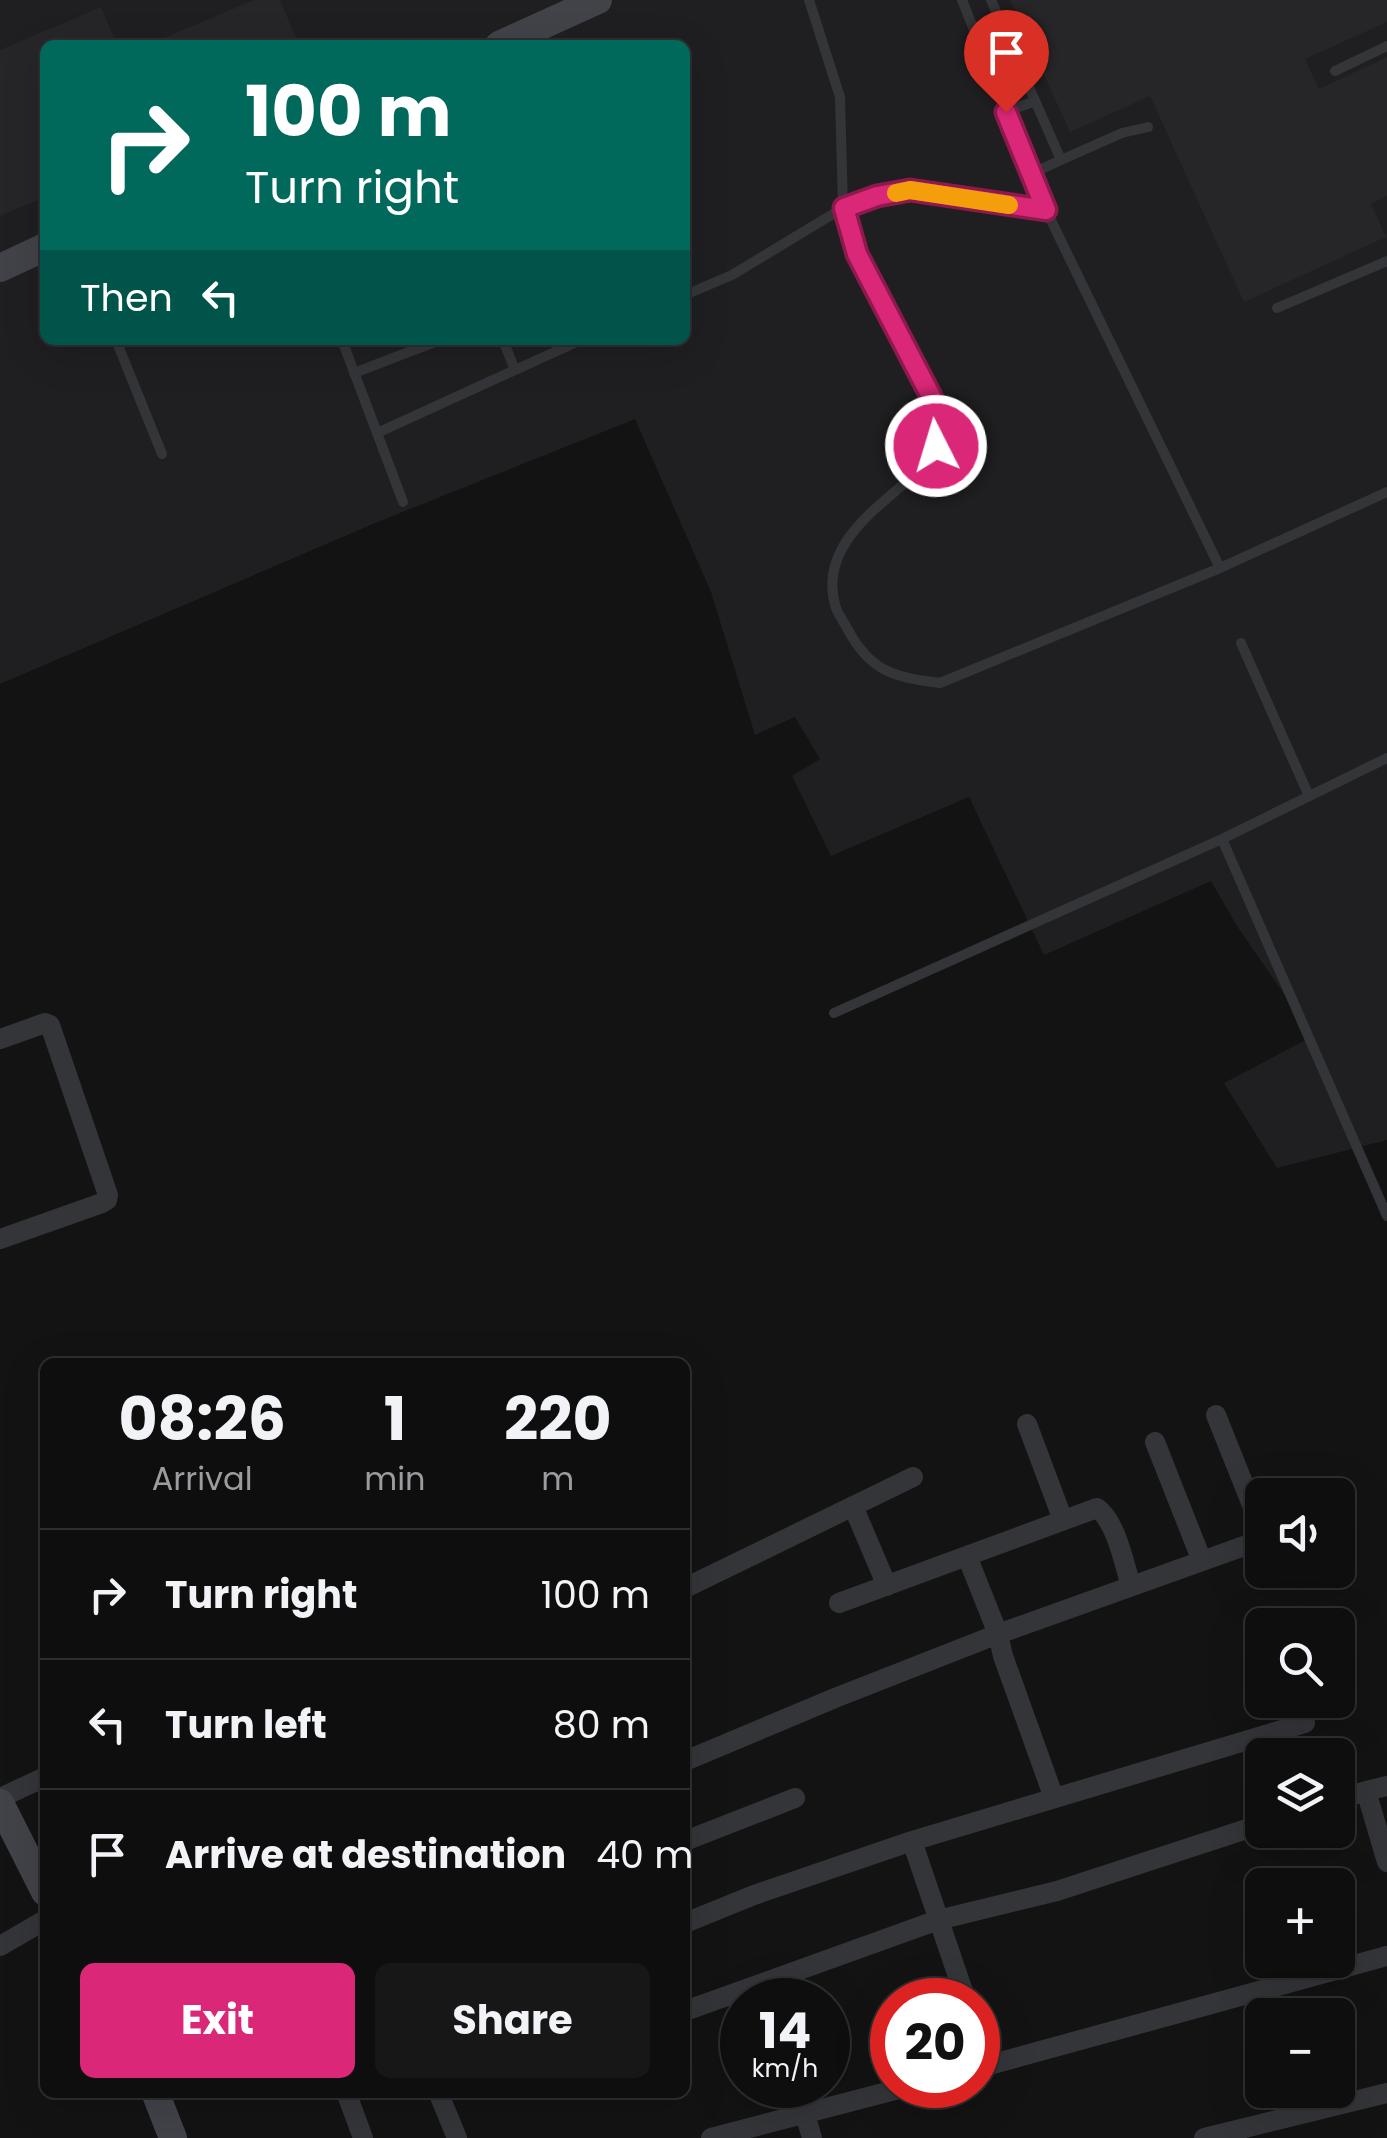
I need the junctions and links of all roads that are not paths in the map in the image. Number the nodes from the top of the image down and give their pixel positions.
1 (598, 0) edge
2 (810, 0) edge
3 (962, 0) edge
4 (991, 0) edge
5 (1000, 20) junction
6 (974, 31) junction
7 (510, 40) edge
8 (1387, 46) edge
9 (1336, 71) dead end
10 (1035, 101) junction
11 (1006, 112) junction
12 (1148, 128) dead end
13 (1061, 160) junction
14 (1031, 174) junction
15 (844, 208) junction
16 (1046, 210) junction
17 (40, 249) edge
18 (1387, 260) edge
19 (0, 268) edge
20 (690, 293) edge
21 (1277, 308) dead end
22 (118, 345) edge
23 (344, 345) edge
24 (395, 345) edge
25 (426, 345) edge
26 (505, 345) edge
27 (570, 345) edge
28 (399, 355) junction
29 (515, 370) junction
30 (354, 372) junction
31 (377, 433) junction
32 (162, 454) dead end
33 (1387, 492) edge
34 (403, 502) dead end
35 (1220, 568) junction
36 (1241, 643) dead end
37 (1387, 758) edge
38 (1309, 796) junction
39 (1222, 839) junction
40 (834, 1013) dead end
41 (0, 1040) edge
42 (1387, 1216) edge
43 (0, 1239) edge
44 (1216, 1415) dead end
45 (1028, 1424) dead end
46 (1156, 1442) dead end
47 (914, 1477) dead end
48 (853, 1506) junction
49 (1063, 1520) junction
50 (967, 1556) junction
51 (1202, 1561) junction
52 (690, 1586) edge
53 (887, 1586) junction
54 (1131, 1586) junction
55 (839, 1603) dead end
56 (998, 1634) junction
57 (1305, 1724) dead end
58 (690, 1759) edge
59 (40, 1780) edge
60 (1376, 1788) edge
61 (795, 1798) dead end
62 (1054, 1798) junction
63 (0, 1800) edge
64 (1245, 1830) edge
65 (690, 1839) edge
66 (912, 1841) junction
67 (1387, 1862) edge
68 (40, 1882) edge
69 (938, 1920) junction
70 (690, 1921) edge
71 (40, 1923) edge
72 (0, 1946) edge
73 (1387, 1956) edge
74 (958, 1978) edge
75 (690, 2009) edge
76 (1000, 2062) edge
77 (1387, 2093) edge
78 (870, 2097) edge
79 (156, 2098) edge
80 (348, 2098) edge
81 (440, 2098) edge
82 (805, 2114) junction
83 (173, 2138) edge
84 (363, 2138) edge
85 (457, 2138) edge
86 (711, 2138) edge
87 (812, 2138) edge
88 (1204, 2138) edge

1 - 7 street
2 - 15 lane
3 - 6 lane
4 - 5 lane
5 - 6 lane
5 - 10 lane
6 - 11 lane
8 - 9 lane
10 - 11 lane
10 - 13 lane
11 - 14 lane
12 - 13 lane
13 - 14 lane
14 - 16 lane
15 - 16 lane
15 - 20 lane
15 - 35 lane
16 - 35 lane
17 - 19 street
18 - 21 lane
22 - 32 lane
23 - 30 lane
24 - 28 lane
25 - 28 lane
26 - 29 lane
27 - 29 lane
28 - 30 lane
29 - 31 lane
30 - 31 lane
31 - 34 lane
33 - 35 lane
36 - 38 lane
37 - 38 lane
38 - 39 lane
39 - 40 lane
39 - 42 lane
41 - 43 street
44 - 51 street
45 - 49 street
46 - 51 street
47 - 48 street
48 - 52 street
48 - 53 street
49 - 50 street
49 - 54 street
50 - 53 street
50 - 56 street
51 - 54 street
53 - 55 street
54 - 56 street
56 - 58 street
56 - 62 street
57 - 62 street
59 - 63 street
60 - 67 street
61 - 65 street
62 - 66 street
63 - 68 street
64 - 69 street
66 - 69 street
66 - 70 street
69 - 74 street
69 - 75 street
71 - 72 street
73 - 76 street
77 - 88 street
78 - 82 street
79 - 83 street
80 - 84 street
81 - 85 street
82 - 86 street
82 - 87 street

